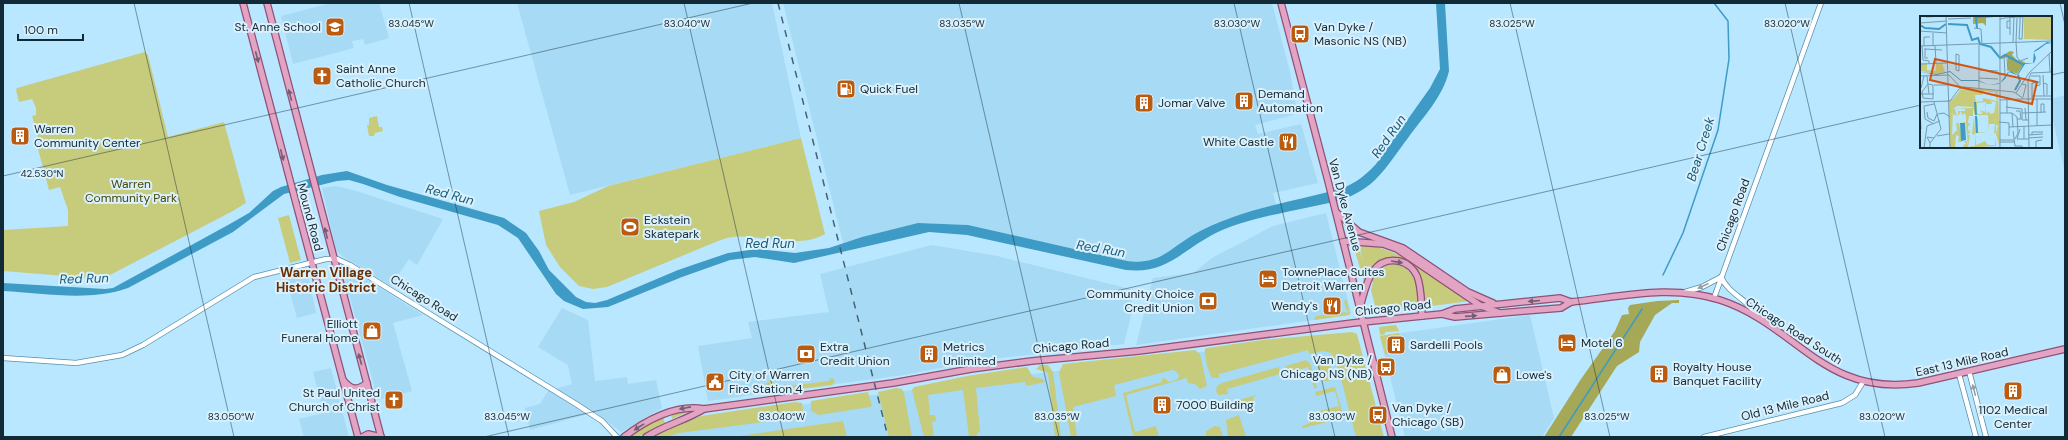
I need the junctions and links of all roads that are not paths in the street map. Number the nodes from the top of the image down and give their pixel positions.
1 (243, 3) edge
2 (267, 3) edge
3 (1280, 3) edge
4 (1821, 3) edge
5 (1336, 212) junction
6 (1343, 241) junction
7 (333, 258) junction
8 (310, 262) junction
9 (1722, 277) junction
10 (1685, 292) junction
11 (1714, 298) junction
12 (1570, 302) junction
13 (1496, 304) junction
14 (1481, 306) junction
15 (1360, 308) junction
16 (1500, 313) junction
17 (1442, 314) junction
18 (1422, 316) junction
19 (1757, 318) junction
20 (1364, 322) junction
21 (2065, 349) edge
22 (3, 358) edge
23 (1969, 371) junction
24 (1959, 374) junction
25 (342, 378) junction
26 (1862, 382) junction
27 (367, 383) junction
28 (704, 408) junction
29 (1983, 426) junction
30 (1973, 428) junction
31 (358, 437) edge
32 (362, 437) edge
33 (381, 437) edge
34 (617, 437) edge
35 (624, 437) edge
36 (646, 437) edge
37 (1392, 437) edge
38 (1704, 437) edge
39 (1976, 437) edge
40 (1986, 437) edge

1 -> 8 main road, Mound Road
7 -> 2 main road, Mound Road
3 - 5 main road, Van Dyke Avenue
4 - 9 street, Chicago Road
5 - 6 main road, Van Dyke Avenue
5 - 13 main road
6 - 14 main road
6 - 15 main road, Van Dyke Avenue
7 - 8 street
27 -> 7 main road, Mound Road
7 - 34 street, Chicago Road
8 - 22 street
8 - 25 main road, Mound Road
9 -> 10 street
9 - 11 street, Chicago Road
9 - 19 street
10 - 11 main road, Chicago Road
10 - 12 main road, Chicago Road
11 - 19 main road, Chicago Road South
12 -> 13 main road, Chicago Road
12 - 16 main road, Chicago Road
13 - 14 main road, Chicago Road
14 - 16 main road
14 - 17 main road, Chicago Road
15 -> 18 main road
15 - 20 main road, Van Dyke Avenue
17 -> 16 main road, Chicago Road
17 - 18 main road, Chicago Road
18 - 20 main road, Chicago Road
19 - 26 main road, Chicago Road South
20 - 28 main road, Chicago Road
20 - 37 main road, Van Dyke Avenue
21 - 23 main road, East 13 Mile Road
23 - 24 main road, East 13 Mile Road
29 -> 23 street
24 - 26 main road, East 13 Mile Road
24 - 30 street
25 - 27 main road
25 - 31 main road, Mound Road
26 - 38 street, Old 13 Mile Road
27 - 33 main road, Mound Road
28 -> 35 main road, Chicago Road
28 - 36 main road, Chicago Road
29 - 30 street
29 - 40 street
30 - 39 street
32 - 33 main road

